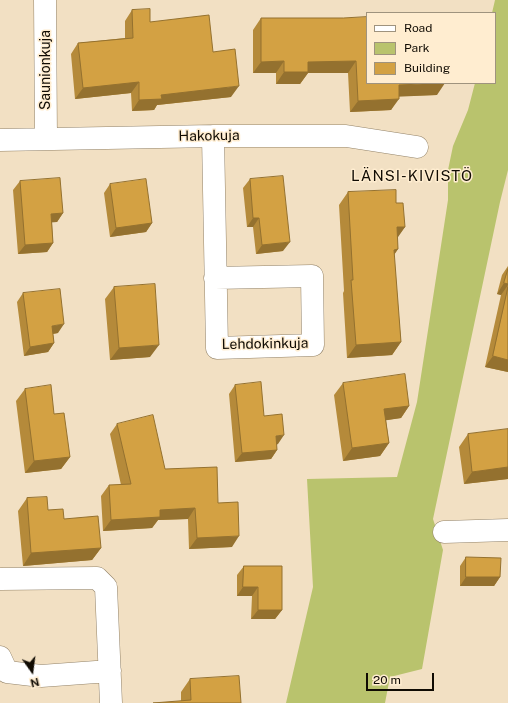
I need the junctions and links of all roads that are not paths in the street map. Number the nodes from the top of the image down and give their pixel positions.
1 (45, 0) edge
2 (213, 136) junction
3 (46, 139) junction
4 (0, 140) edge
5 (417, 147) dead end
6 (215, 278) junction
7 (508, 530) edge
8 (444, 532) dead end
9 (0, 579) edge
10 (0, 657) edge
11 (110, 670) junction
12 (111, 703) edge

1 - 3 street, Saunionkuja
2 - 3 street, Hakokuja
2 - 5 street, Hakokuja
2 - 6 street, Lehdokinkuja
3 - 4 street, Hakokuja
6 - 6 street, Lehdokinkuja
7 - 8 street
9 - 11 street
10 - 11 street
11 - 12 street

